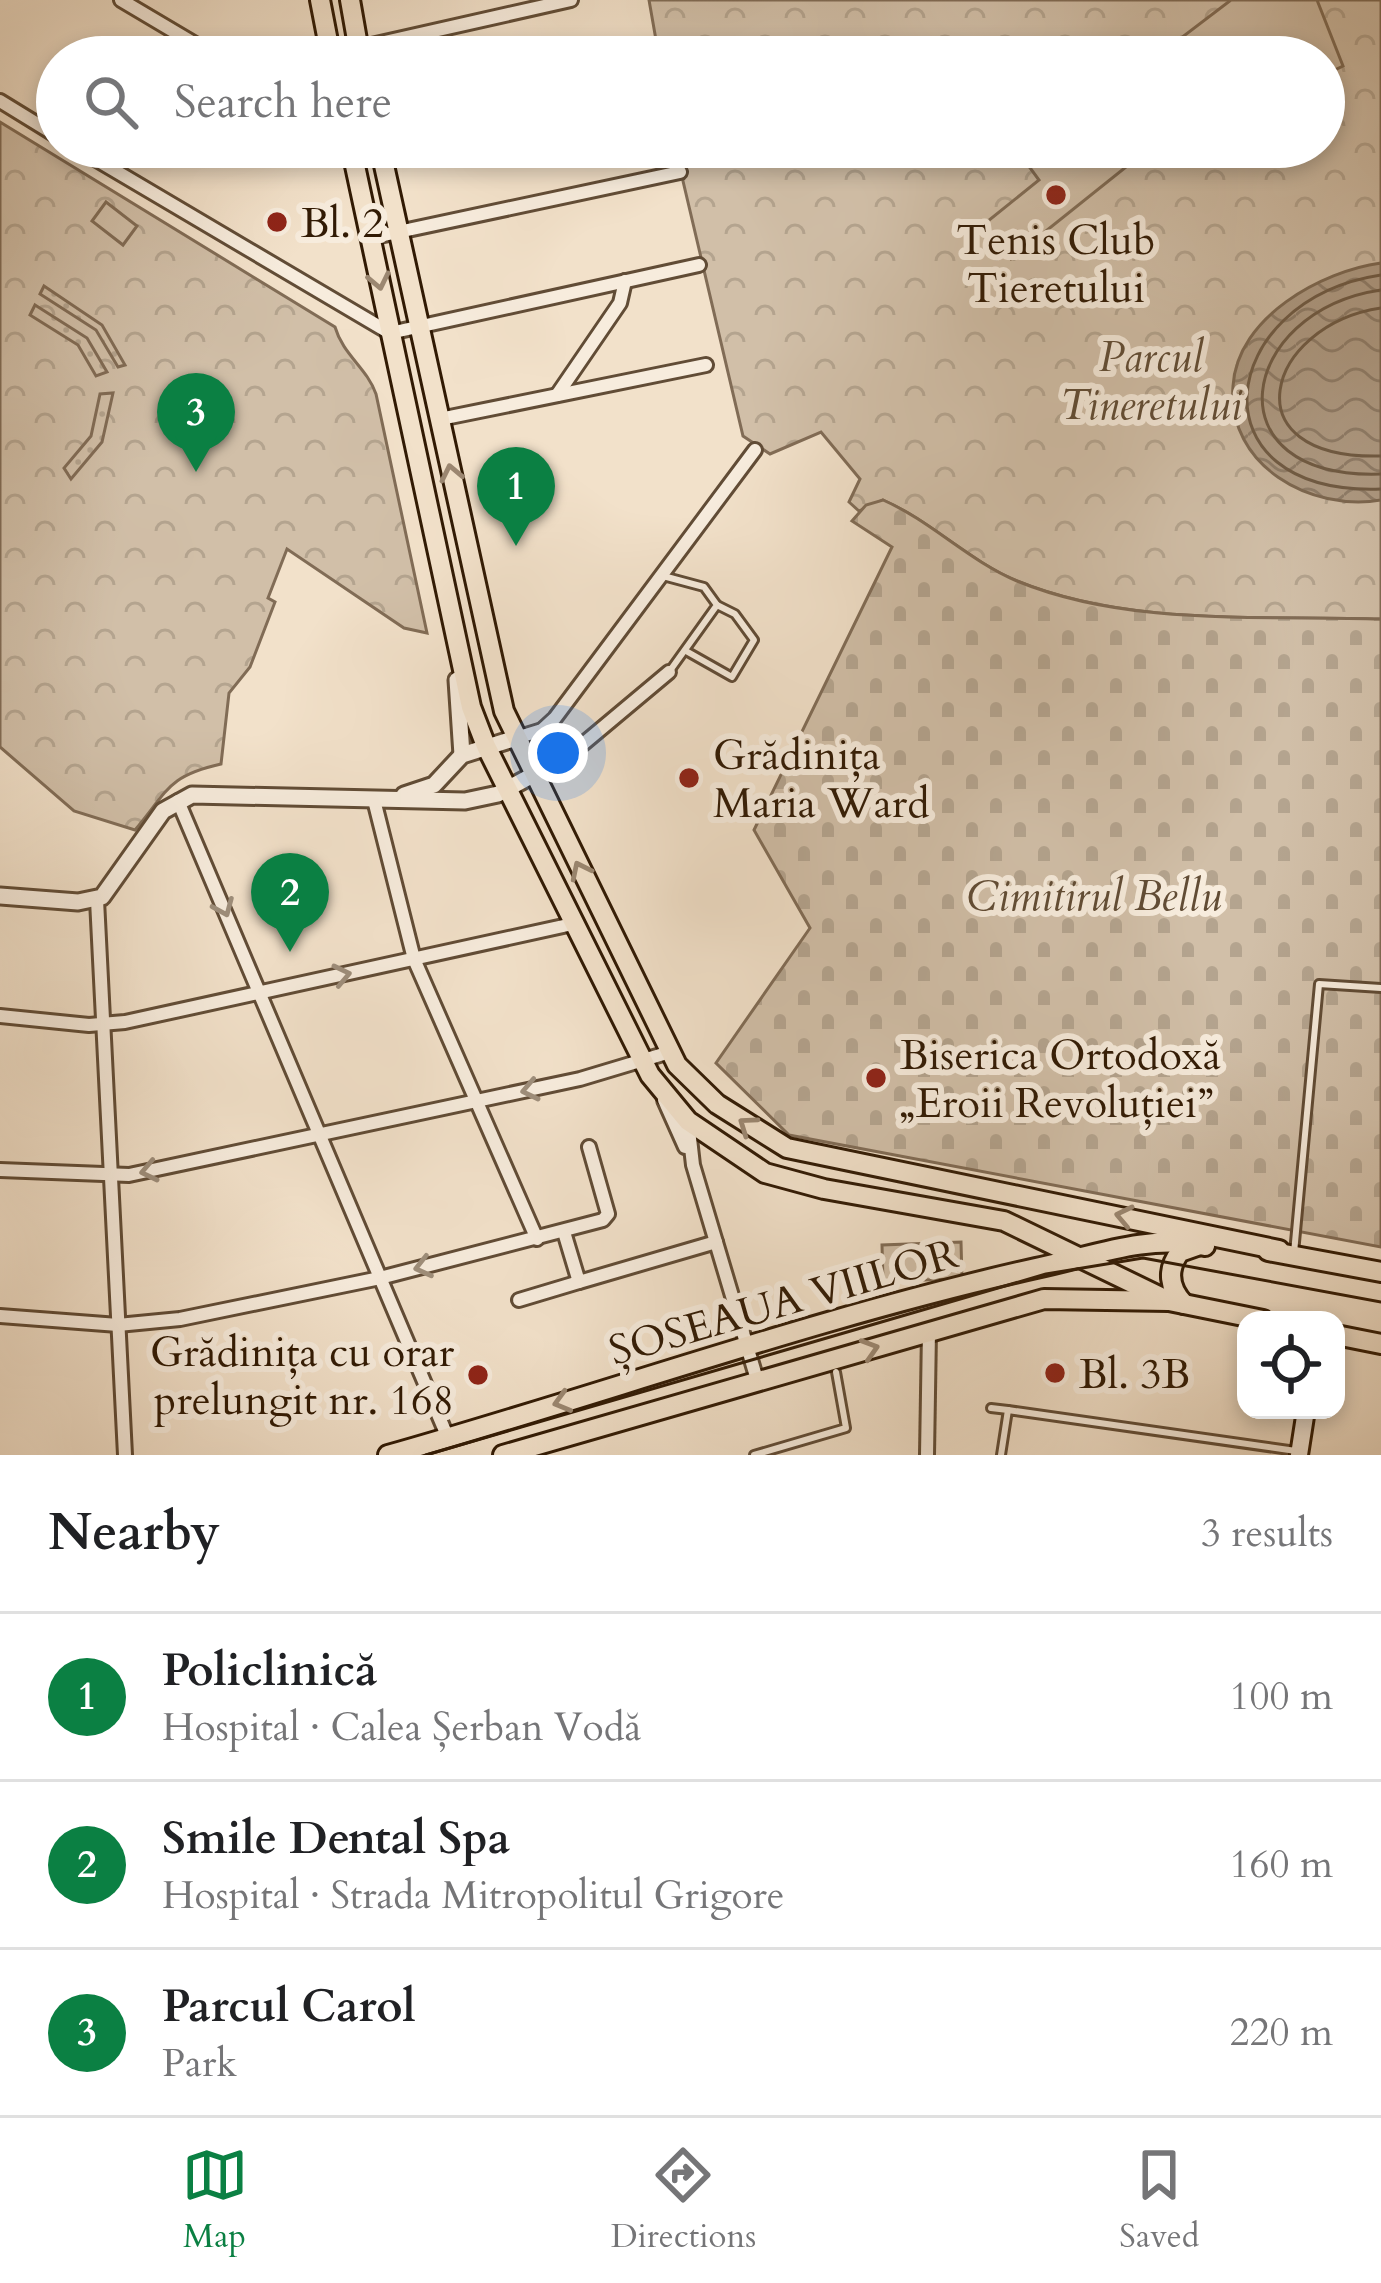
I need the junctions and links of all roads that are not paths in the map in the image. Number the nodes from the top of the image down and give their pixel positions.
1 (121, 0) edge
2 (320, 0) edge
3 (350, 0) edge
4 (572, 0) edge
5 (182, 36) edge
6 (324, 36) edge
7 (356, 36) edge
8 (425, 36) edge
9 (0, 101) edge
10 (36, 123) edge
11 (110, 168) edge
12 (355, 168) edge
13 (384, 168) edge
14 (680, 172) dead end
15 (398, 232) junction
16 (370, 238) junction
17 (699, 265) dead end
18 (625, 281) junction
19 (417, 327) junction
20 (390, 334) junction
21 (706, 364) dead end
22 (557, 395) junction
23 (440, 419) junction
24 (755, 450) dead end
25 (659, 575) junction
26 (717, 605) junction
27 (449, 618) junction
28 (686, 651) junction
29 (668, 672) joint
30 (542, 730) junction
31 (516, 738) junction
32 (485, 746) junction
33 (462, 755) junction
34 (447, 775) junction
35 (533, 775) junction
36 (508, 790) junction
37 (374, 800) junction
38 (178, 801) junction
39 (465, 801) junction
40 (0, 896) edge
41 (97, 900) junction
42 (577, 923) junction
43 (414, 959) junction
44 (1381, 988) edge
45 (261, 992) junction
46 (0, 1016) edge
47 (104, 1025) junction
48 (670, 1052) junction
49 (644, 1063) junction
50 (702, 1092) junction
51 (662, 1094) junction
52 (477, 1101) junction
53 (688, 1121) junction
54 (320, 1134) junction
55 (589, 1147) dead end
56 (693, 1165) junction
57 (0, 1170) edge
58 (111, 1178) junction
59 (564, 1232) junction
60 (537, 1239) junction
61 (716, 1242) junction
62 (1202, 1245) junction
63 (1286, 1252) junction
64 (1079, 1258) junction
65 (1381, 1272) edge
66 (380, 1278) junction
67 (579, 1282) junction
68 (519, 1300) dead end
69 (1176, 1302) junction
70 (1237, 1315) edge
71 (0, 1316) edge
72 (118, 1325) junction
73 (929, 1331) junction
74 (1345, 1336) edge
75 (1381, 1339) edge
76 (746, 1348) junction
77 (836, 1372) dead end
78 (758, 1383) junction
79 (991, 1408) dead end
80 (1008, 1410) junction
81 (1305, 1419) edge
82 (448, 1438) junction
83 (569, 1445) edge
84 (1299, 1453) edge
85 (125, 1455) edge
86 (388, 1455) edge
87 (503, 1455) edge
88 (754, 1455) edge
89 (927, 1455) edge
90 (1001, 1455) edge

1 - 5 street
2 - 6 main road
3 - 7 main road
4 - 8 street
9 - 10 street
11 - 20 street
12 - 16 main road
13 - 15 main road
14 - 15 street
15 - 16 street
15 - 19 main road
16 -> 20 main road
17 - 18 street
18 - 19 street
18 - 22 street
19 - 20 street
19 - 23 main road
20 - 27 main road
21 - 22 street
22 - 23 street
31 -> 23 main road
24 - 25 street
25 - 26 lane
25 - 30 street
26 - 28 lane
26 - 28 lane
27 - 32 main road
27 - 33 street
28 - 29 lane
29 - 30 street
30 - 31 street
31 - 32 street
31 - 35 main road
32 - 33 street
32 - 36 main road
33 - 34 street
34 - 37 street
34 - 39 street
35 - 36 street
48 -> 35 main road
36 - 39 street
36 - 42 main road
37 - 38 street
37 - 39 street
37 - 43 street
38 - 41 street
38 -> 45 street
40 - 41 street
41 - 47 street
42 - 43 street
42 - 49 main road
45 -> 43 street
43 - 52 street
44 - 63 lane
45 - 47 street
45 - 54 street
46 - 47 street
47 - 58 street
48 - 49 street
48 - 50 main road
49 - 51 main road
49 -> 52 street
50 - 53 main road
63 -> 50 main road
51 - 53 main road
51 - 56 street
52 - 54 street
52 - 60 street
53 - 56 street
53 - 64 main road
54 -> 58 street
54 - 66 street
55 - 59 street
56 - 61 street
57 - 58 street
58 - 72 street
59 - 60 street
59 - 67 street
60 -> 66 street
61 - 67 street
61 - 76 street
62 - 63 main road, ȘOSEAUA VIILOR
62 - 64 main road, ȘOSEAUA VIILOR
62 - 69 main road
63 - 65 main road
64 - 69 main road
64 - 76 main road, ȘOSEAUA VIILOR
66 - 72 street
66 - 82 street
67 - 68 street
69 - 70 main road
69 - 73 main road, ȘOSEAUA VIILOR
71 - 72 street
72 - 85 street
78 -> 73 main road, ȘOSEAUA VIILOR
73 - 89 street
74 - 75 main road
76 - 78 street
76 -> 82 main road, ȘOSEAUA VIILOR
77 - 88 lane
78 - 83 main road, ȘOSEAUA VIILOR
79 - 80 lane
80 - 84 lane
80 - 90 lane
81 - 84 main road
82 - 86 main road, ȘOSEAUA VIILOR
83 - 87 main road, ȘOSEAUA VIILOR

